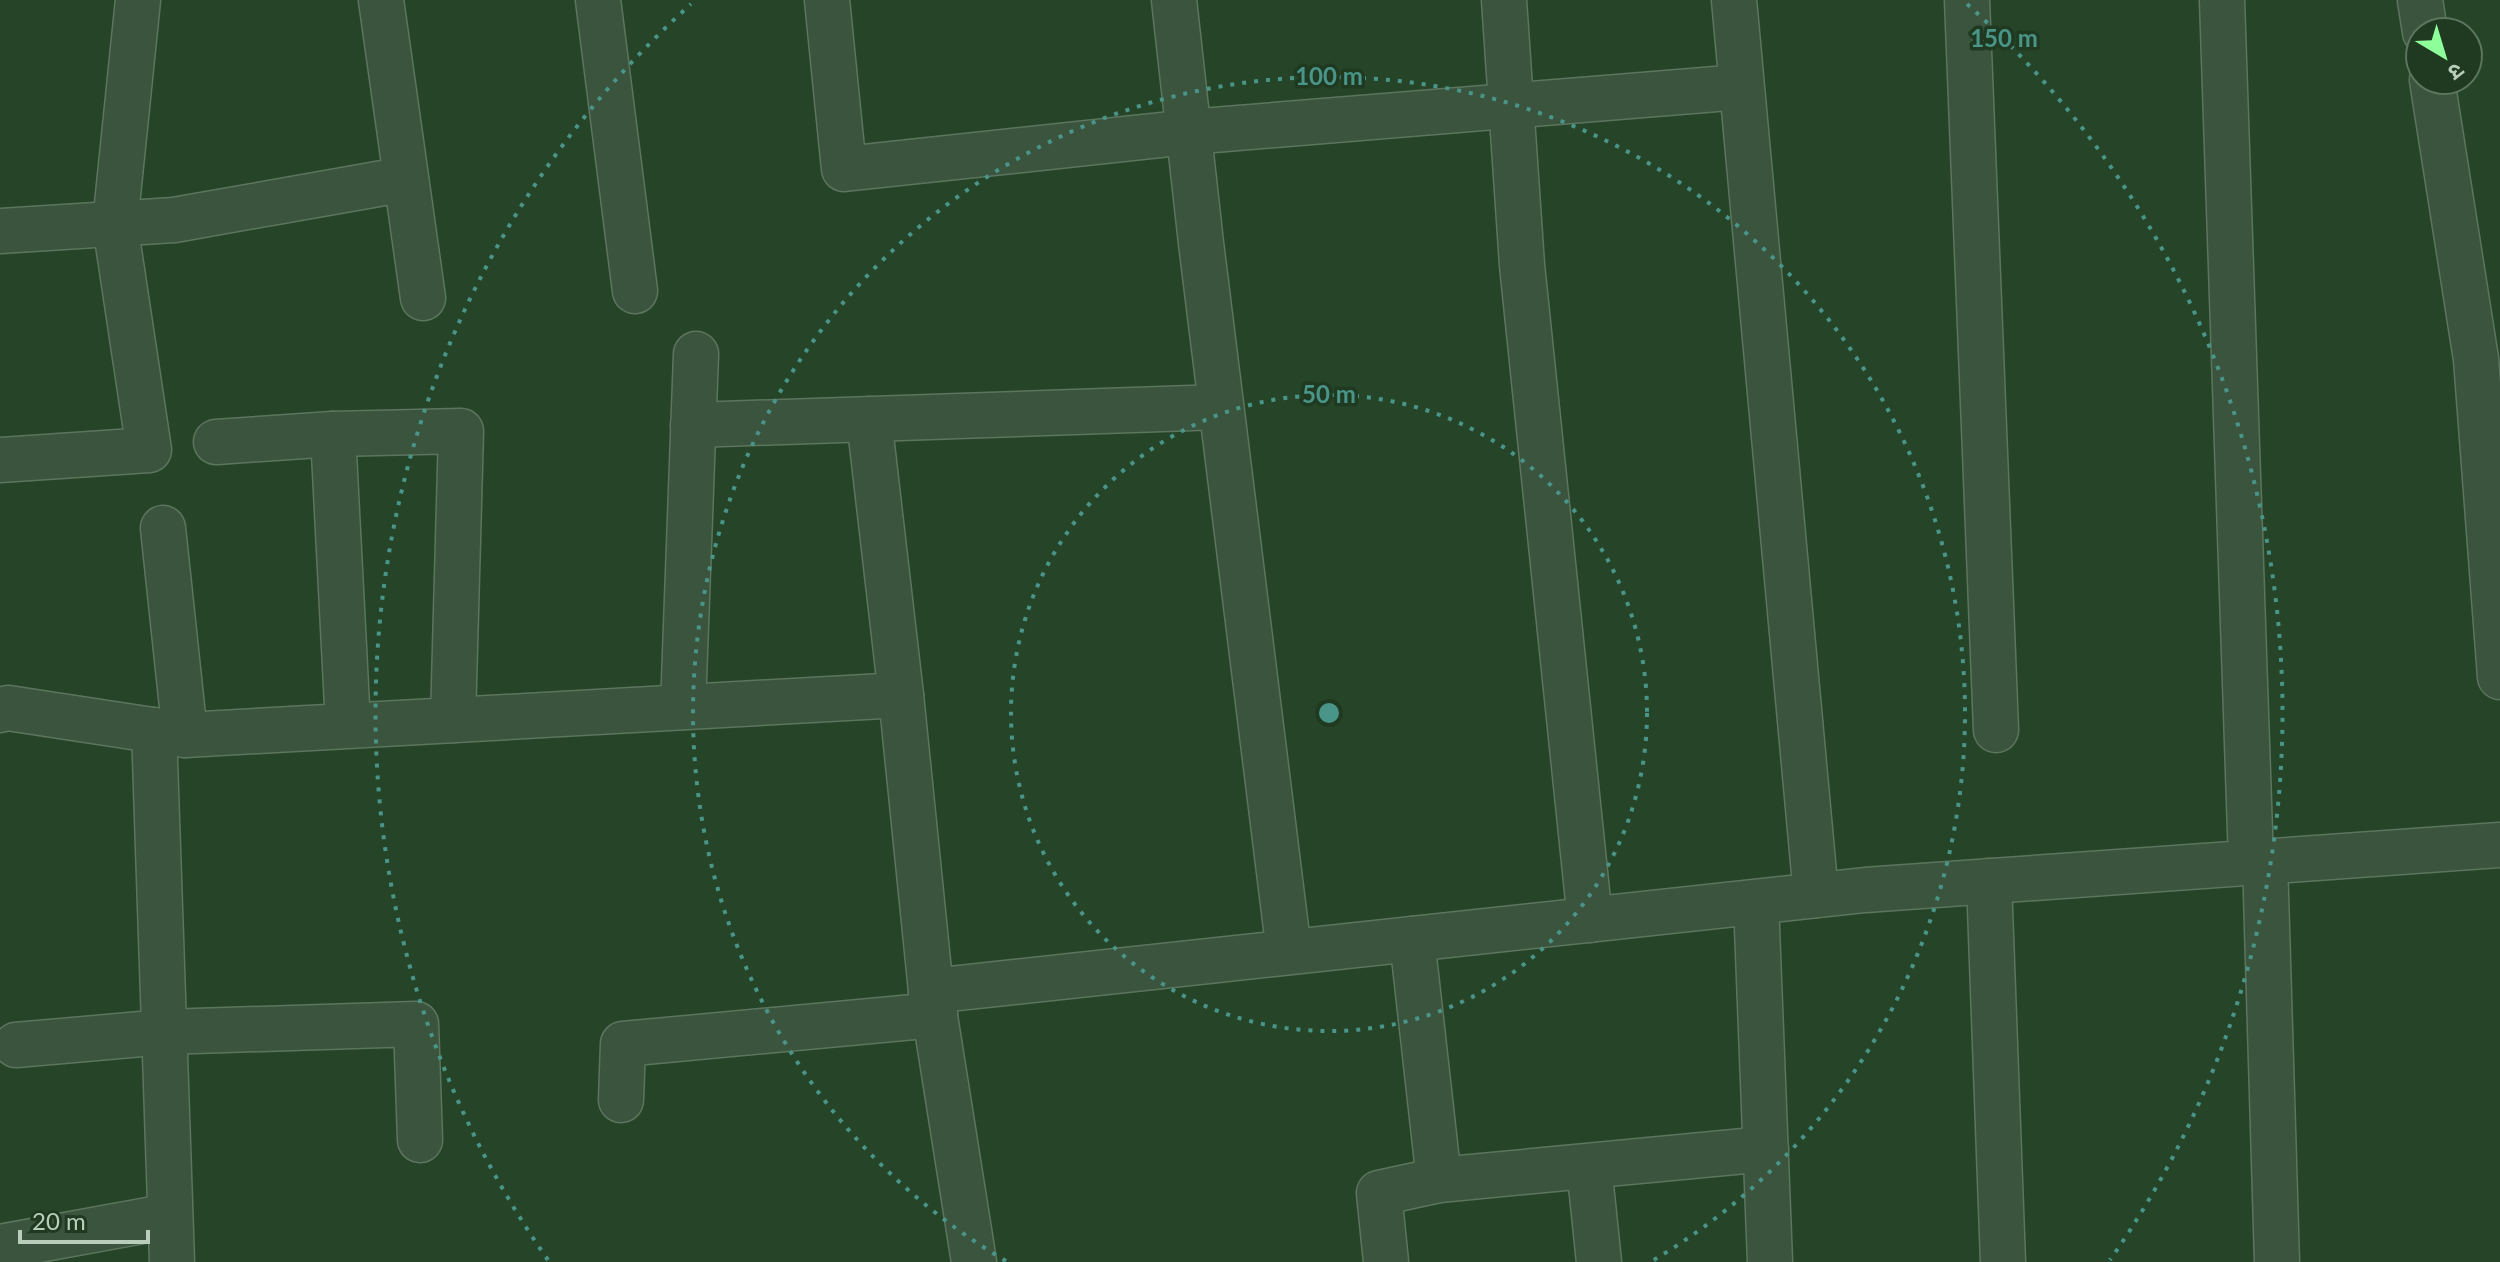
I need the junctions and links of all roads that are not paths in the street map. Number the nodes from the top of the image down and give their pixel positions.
1 (138, 0) edge
2 (381, 0) edge
3 (598, 0) edge
4 (827, 0) edge
5 (1174, 0) edge
6 (1504, 0) edge
7 (1734, 0) edge
8 (1967, 0) edge
9 (2222, 0) edge
10 (1741, 87) junction
11 (2435, 96) edge
12 (1511, 105) junction
13 (1189, 132) junction
14 (406, 179) junction
15 (115, 224) junction
16 (0, 231) edge
17 (635, 291) dead end
18 (423, 298) dead end
19 (696, 354) dead end
20 (2488, 358) edge
21 (1221, 407) junction
22 (869, 419) junction
23 (693, 425) junction
24 (333, 434) junction
25 (216, 442) dead end
26 (0, 460) edge
27 (163, 528) dead end
28 (2500, 677) edge
29 (901, 695) junction
30 (683, 707) junction
31 (0, 710) edge
32 (453, 720) junction
33 (348, 725) junction
34 (1996, 730) dead end
35 (169, 732) junction
36 (2500, 845) edge
37 (2258, 862) junction
38 (1989, 881) junction
39 (1816, 895) junction
40 (1756, 902) junction
41 (1590, 920) junction
42 (1412, 939) junction
43 (1289, 952) junction
44 (933, 1003) junction
45 (164, 1032) junction
46 (16, 1045) dead end
47 (621, 1100) dead end
48 (420, 1140) dead end
49 (1766, 1149) junction
50 (1589, 1166) junction
51 (1439, 1180) junction
52 (170, 1216) junction
53 (0, 1247) edge
54 (172, 1262) edge
55 (974, 1262) edge
56 (1386, 1262) edge
57 (1599, 1262) edge
58 (1770, 1262) edge
59 (2003, 1262) edge
60 (2277, 1262) edge

1 - 15 street
2 - 14 street
3 - 17 street
4 - 13 street
5 - 13 street
6 - 12 street
7 - 10 street
8 - 34 street
9 - 37 street
10 - 12 street
10 - 39 street
11 - 20 street
12 - 13 street
12 - 41 street
13 - 21 street
14 - 15 street
14 - 18 street
15 - 16 street
15 - 26 street
19 - 23 street
20 - 28 street
21 - 22 street
21 - 43 street
22 - 23 street
22 - 29 street
23 - 30 street
24 - 25 street
24 - 32 street
24 - 33 street
27 - 35 street
29 - 30 street
29 - 44 street
30 - 32 street
31 - 35 street
32 - 33 street
33 - 35 street
35 - 45 street
36 - 37 street
37 - 38 street
37 - 60 street
38 - 39 street
38 - 59 street
39 - 40 street
40 - 41 street
40 - 49 street
41 - 42 street
42 - 43 street
42 - 51 street
43 - 44 street
44 - 47 street
44 - 55 street
45 - 46 street
45 - 48 street
45 - 52 street
49 - 50 street
49 - 58 street
50 - 51 street
50 - 57 street
51 - 56 street
52 - 53 street
52 - 54 street

